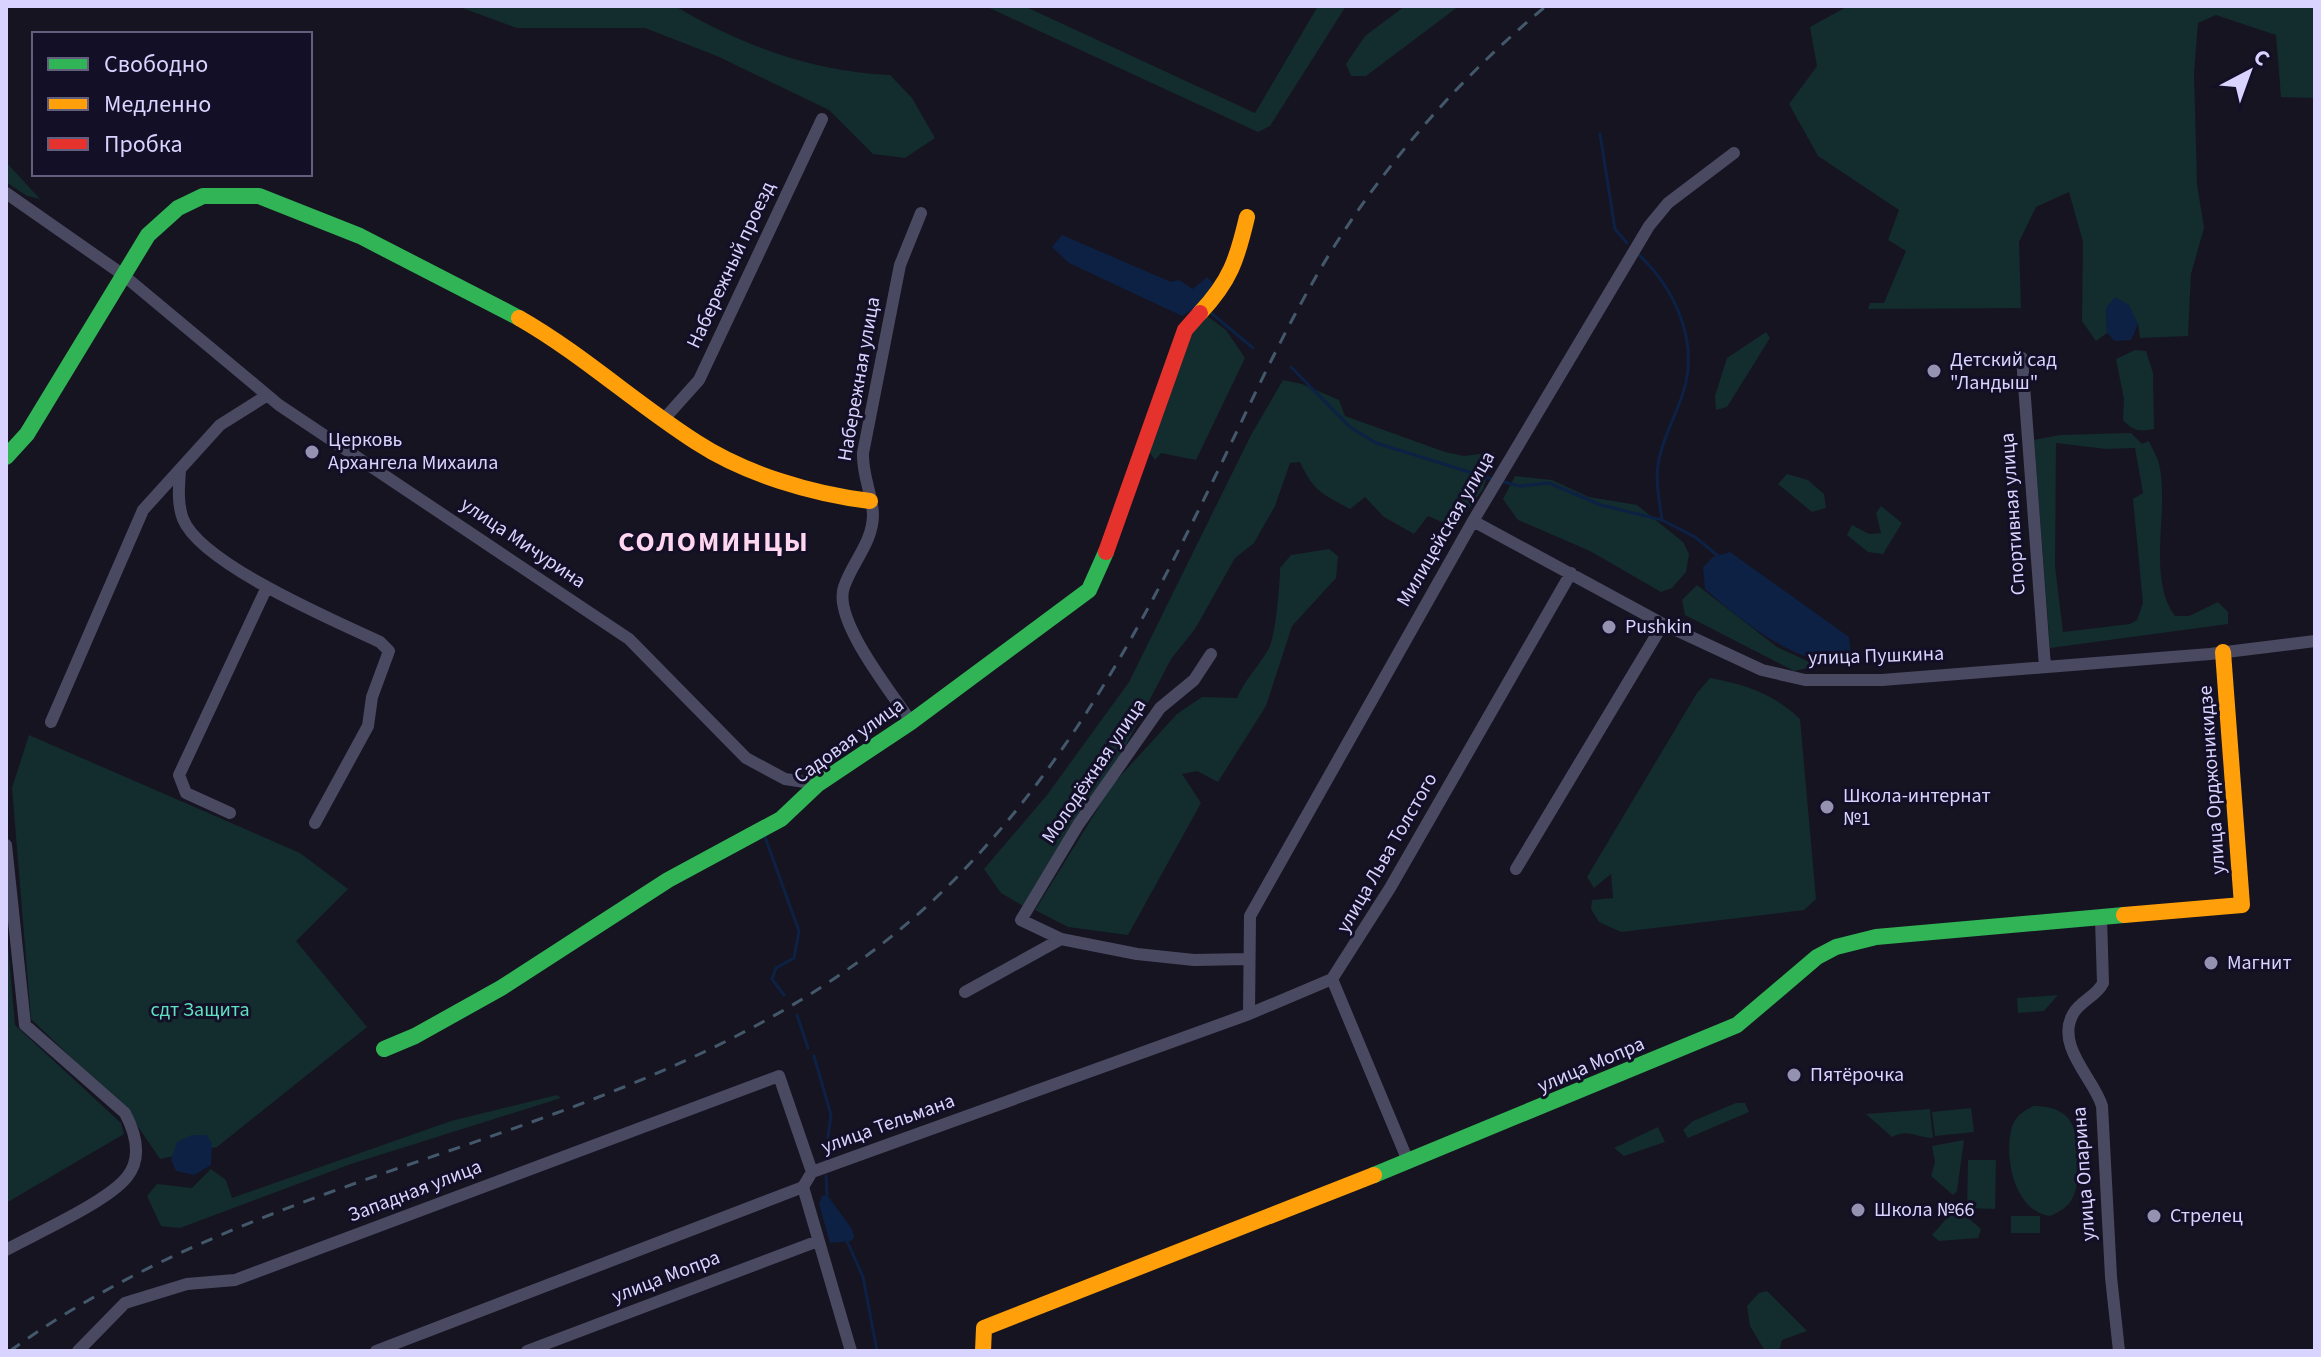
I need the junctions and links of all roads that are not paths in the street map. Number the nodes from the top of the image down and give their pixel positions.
1 (822, 119) dead end
2 (1734, 153) dead end
3 (6, 193) edge
4 (921, 213) dead end
5 (1247, 217) dead end
6 (122, 274) junction
7 (2022, 358) dead end
8 (266, 396) junction
9 (664, 419) junction
10 (6, 457) edge
11 (180, 470) junction
12 (870, 501) junction
13 (1473, 521) junction
14 (1571, 573) junction
15 (266, 589) junction
16 (1663, 624) junction
17 (2315, 641) edge
18 (2223, 652) junction
19 (1211, 654) dead end
20 (2045, 667) junction
21 (51, 722) dead end
22 (911, 722) junction
23 (818, 784) junction
24 (230, 813) dead end
25 (315, 823) dead end
26 (6, 845) edge
27 (1516, 869) dead end
28 (2242, 905) joint
29 (2101, 919) junction
30 (1061, 939) junction
31 (1248, 959) junction
32 (1332, 979) junction
33 (965, 992) dead end
34 (1249, 1014) junction
35 (384, 1049) dead end
36 (1408, 1161) junction
37 (812, 1172) junction
38 (803, 1187) junction
39 (818, 1241) junction
40 (6, 1250) edge
41 (78, 1351) edge
42 (376, 1351) edge
43 (527, 1351) edge
44 (851, 1351) edge
45 (983, 1351) edge
46 (2119, 1351) edge

1 - 9 street, Набережный проезд
2 - 13 street, Милицейская улица
3 - 6 street, улица Мичурина
4 - 12 street, Набережная улица
5 - 22 street, Садовая улица
6 - 8 street, улица Мичурина
6 - 9 street
6 - 10 street
7 - 20 street, Спортивная улица
8 - 11 street
8 - 23 street, улица Мичурина
9 - 12 street
11 - 15 street
11 - 21 street
12 - 22 street, Набережная улица
13 - 14 street, улица Пушкина
13 - 31 street, Милицейская улица
14 - 16 street, улица Пушкина
14 - 32 street, улица Льва Толстого
15 - 24 street
15 - 25 street
16 - 20 street, улица Пушкина
16 - 27 street
17 - 18 street, улица Пушкина
18 - 20 street, улица Пушкина
18 - 28 street, улица Орджоникидзе
19 - 30 street, Молодёжная улица
22 - 23 street, Садовая улица
23 - 35 street, Садовая улица
26 - 40 street
28 - 29 street, улица Мопра
29 - 36 street, улица Мопра
29 - 46 street, улица Опарина
30 - 31 street
30 - 33 street
31 - 34 street, Милицейская улица
32 - 34 street, улица Тельмана
32 - 36 street
34 - 37 street, улица Тельмана
36 - 45 street, улица Мопра
37 - 38 street, улица Тельмана
37 - 41 street, Западная улица
38 - 39 street
38 - 42 street
39 - 43 street, улица Мопра
39 - 44 street

